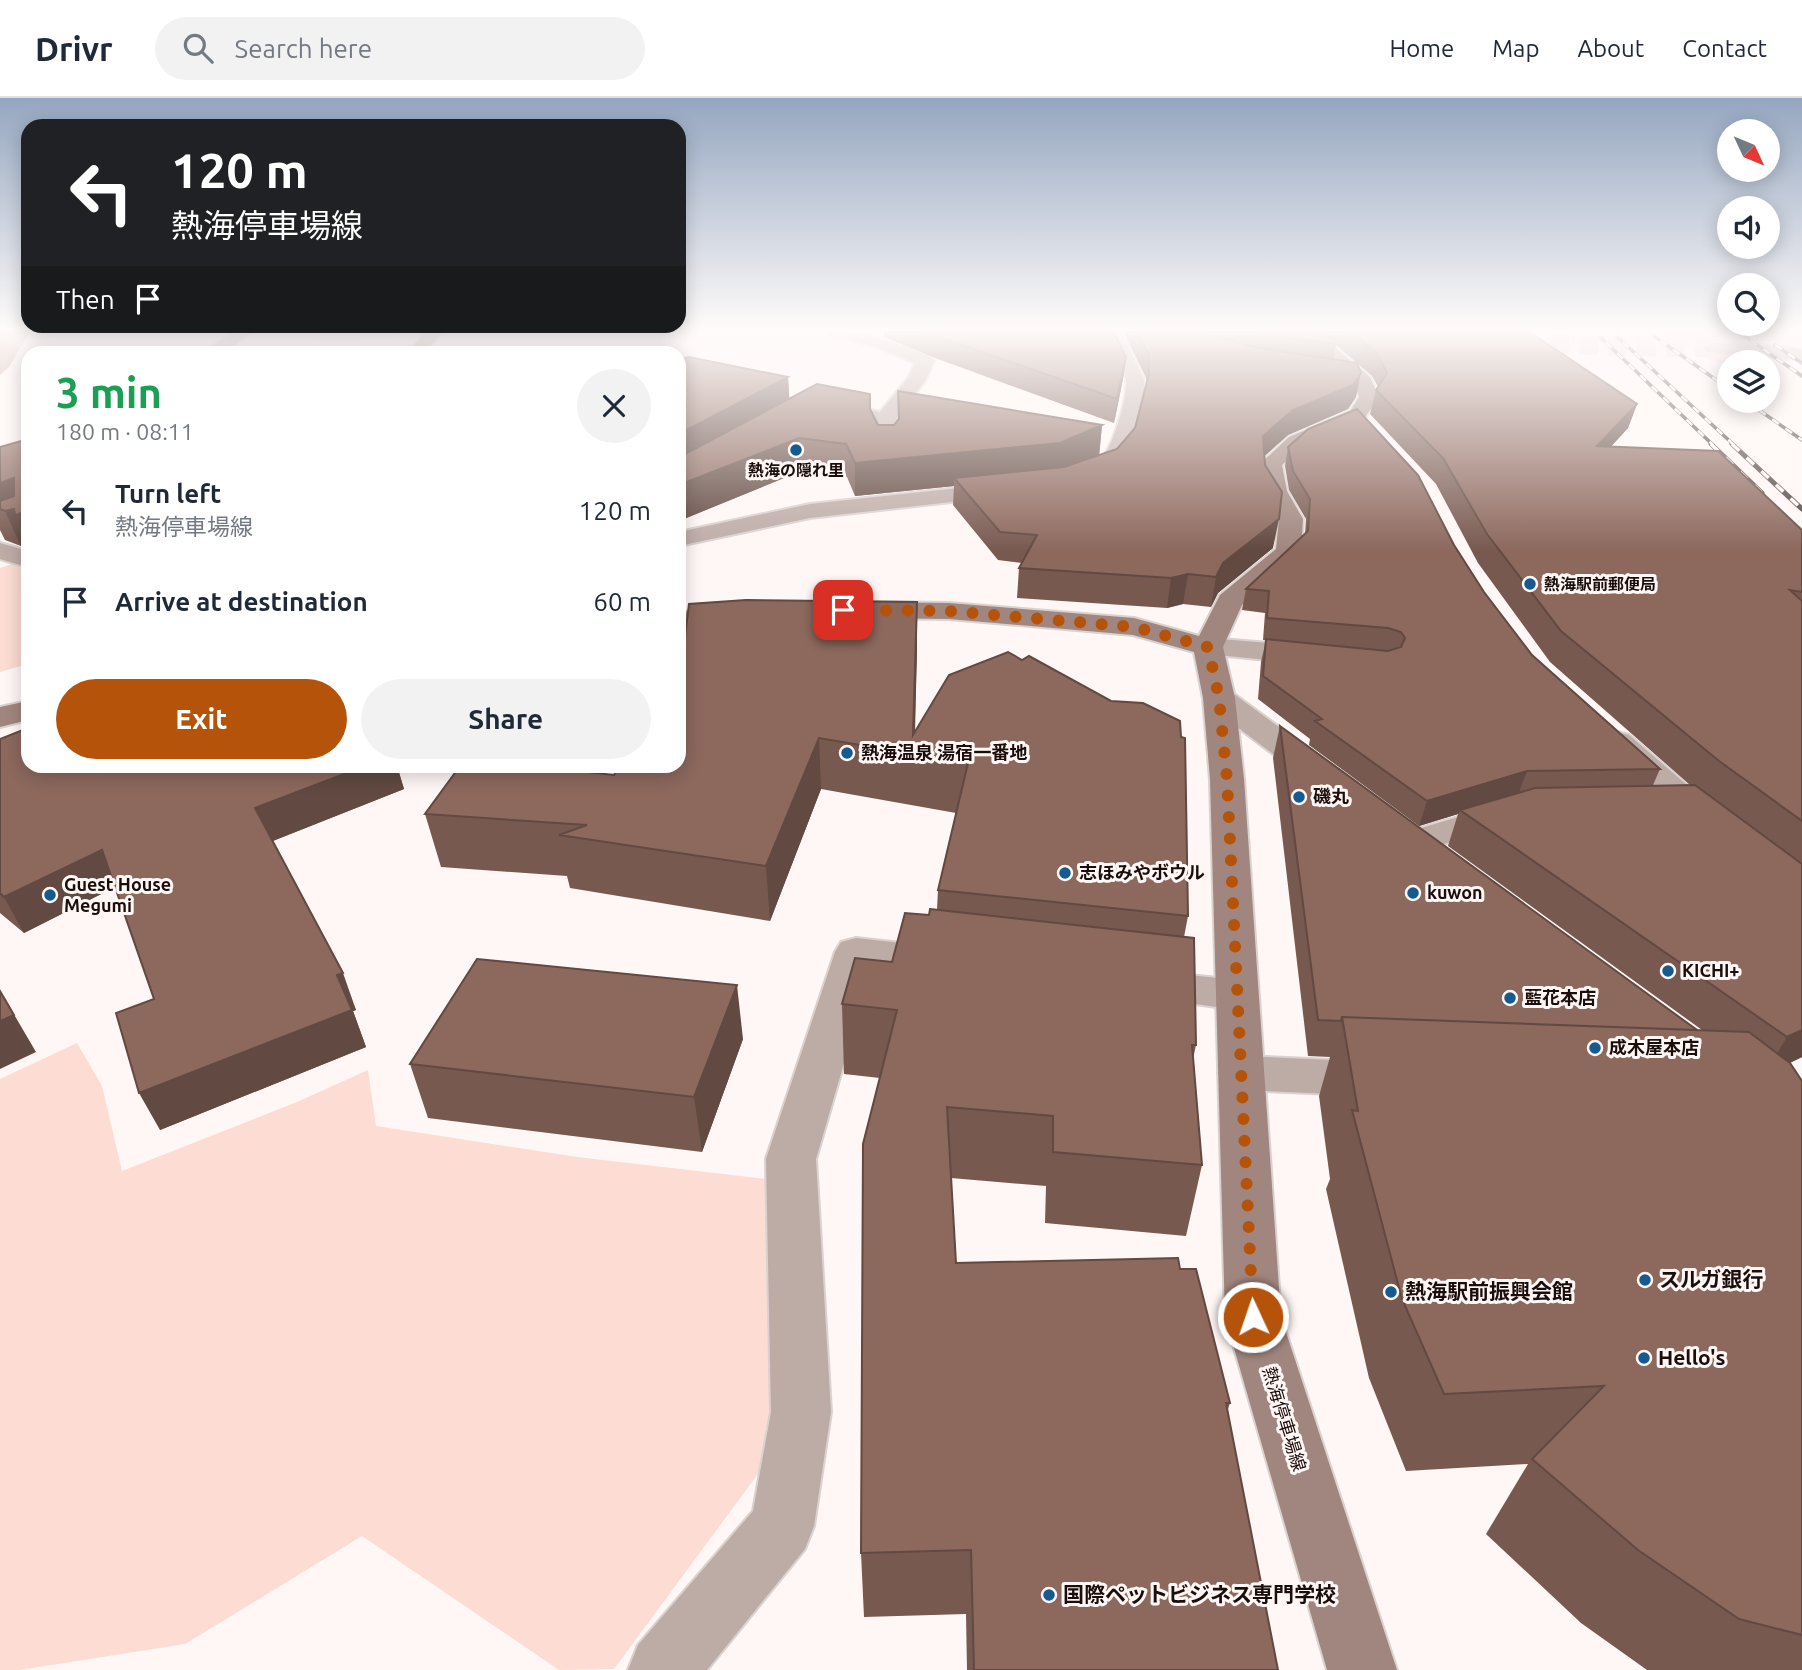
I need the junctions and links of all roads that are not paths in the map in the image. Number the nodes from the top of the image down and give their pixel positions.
1 (811, 404) edge
2 (895, 404) edge
3 (1132, 404) edge
4 (1368, 404) edge
5 (884, 419) junction
6 (886, 449) edge
7 (1062, 484) edge
8 (1024, 488) edge
9 (3, 537) edge
10 (686, 538) edge
11 (21, 557) edge
12 (843, 610) edge
13 (767, 613) edge
14 (686, 619) edge
15 (1208, 647) junction
16 (1340, 659) edge
17 (1219, 698) junction
18 (21, 712) edge
19 (0, 718) edge
20 (1597, 724) edge
21 (1347, 793) edge
22 (1688, 806) junction
23 (1636, 807) edge
24 (1531, 809) edge
25 (1380, 818) edge
26 (1729, 838) edge
27 (1414, 842) junction
28 (1447, 867) edge
29 (990, 967) edge
30 (1101, 979) edge
31 (1237, 995) junction
32 (1241, 1073) junction
33 (1419, 1081) edge
34 (663, 1670) edge
35 (1362, 1670) edge

1 - 5 street
2 - 5 street
3 - 7 street
4 - 15 street
5 - 6 street
8 - 10 street
9 - 11 street
12 - 15 street
13 - 14 street
15 - 16 street
15 - 17 street, 熱海停車場線
17 - 21 street
17 - 31 street, 熱海停車場線
18 - 19 street
20 - 22 street
22 - 23 street
22 - 26 street
24 - 27 street
25 - 27 street
27 - 28 street
29 - 34 street
30 - 31 street
31 - 32 street, 熱海停車場線
32 - 33 street
32 - 35 street, 熱海停車場線

